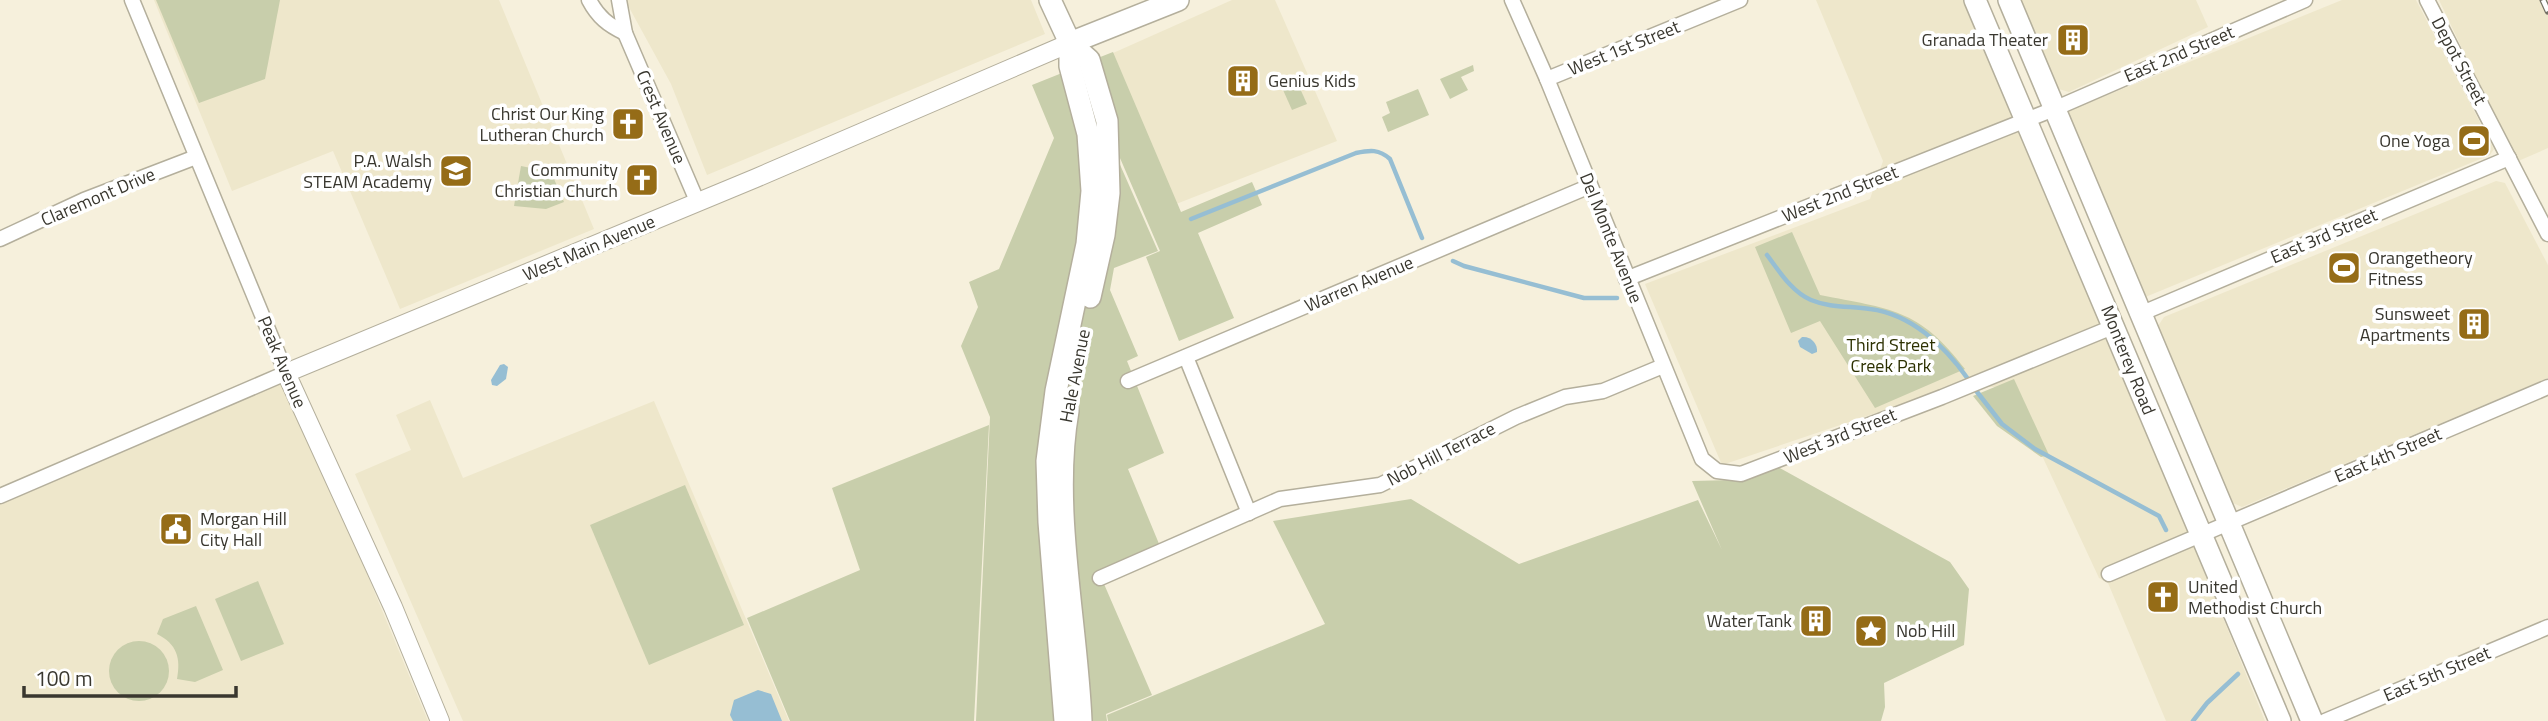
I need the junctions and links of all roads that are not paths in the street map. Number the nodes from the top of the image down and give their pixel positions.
1 (132, 0) edge
2 (589, 0) edge
3 (619, 0) edge
4 (1050, 0) edge
5 (1178, 0) edge
6 (1511, 0) edge
7 (1741, 0) edge
8 (1975, 0) edge
9 (2009, 0) edge
10 (2305, 0) edge
11 (2427, 0) edge
12 (625, 33) junction
13 (1070, 43) junction
14 (1547, 79) junction
15 (2054, 109) junction
16 (2025, 119) junction
17 (196, 157) junction
18 (2509, 158) junction
19 (1591, 186) junction
20 (697, 201) junction
21 (2548, 234) edge
22 (0, 239) edge
23 (1626, 279) junction
24 (2140, 314) junction
25 (2115, 326) junction
26 (1186, 357) junction
27 (1663, 366) junction
28 (286, 373) junction
29 (1128, 381) dead end
30 (2548, 387) edge
31 (1717, 471) joint
32 (0, 496) edge
33 (1249, 513) junction
34 (2229, 524) junction
35 (2202, 537) junction
36 (2109, 574) dead end
37 (1100, 578) dead end
38 (2548, 627) edge
39 (440, 721) edge
40 (1065, 721) edge
41 (1081, 721) edge
42 (2280, 721) edge
43 (2312, 721) edge
44 (2325, 721) edge

1 - 17 street, Peak Avenue
2 - 12 street
3 - 12 street, Crest Avenue
4 - 13 main road, Hale Avenue
5 - 13 main road, West Main Avenue
6 - 14 street, Del Monte Avenue
7 - 14 street, West 1st Street
8 - 16 main road, Monterey Road
9 - 15 main road, Monterey Road
10 - 15 street, East 2nd Street
11 - 18 street, Depot Street
12 - 20 street, Crest Avenue
13 - 20 street, West Main Avenue
13 - 40 main road, Hale Avenue
13 - 41 main road, Hale Avenue
14 - 19 street, Del Monte Avenue
15 - 16 street, West 2nd Street
15 - 24 main road, Monterey Road
16 - 23 street, West 2nd Street
16 - 25 main road, Monterey Road
17 - 22 street, Claremont Drive
17 - 28 street, Peak Avenue
18 - 21 street, Depot Street
18 - 24 street, East 3rd Street
19 - 23 street, Del Monte Avenue
19 - 26 street, Warren Avenue
20 - 28 street, West Main Avenue
23 - 27 street, Del Monte Avenue
24 - 34 main road, Monterey Road
25 - 31 street, West 3rd Street
25 - 35 main road, Monterey Road
26 - 29 street, Warren Avenue
26 - 33 street
27 - 31 street, Del Monte Avenue
27 - 33 street, Nob Hill Terrace
28 - 32 street, West Main Avenue
28 - 39 street, Peak Avenue
30 - 34 street, East 4th Street
33 - 37 street, Nob Hill Terrace
34 - 35 street, East 4th Street
34 - 43 main road, Monterey Road
35 - 36 street, East 4th Street
35 - 42 main road, Monterey Road
38 - 44 street, East 5th Street

